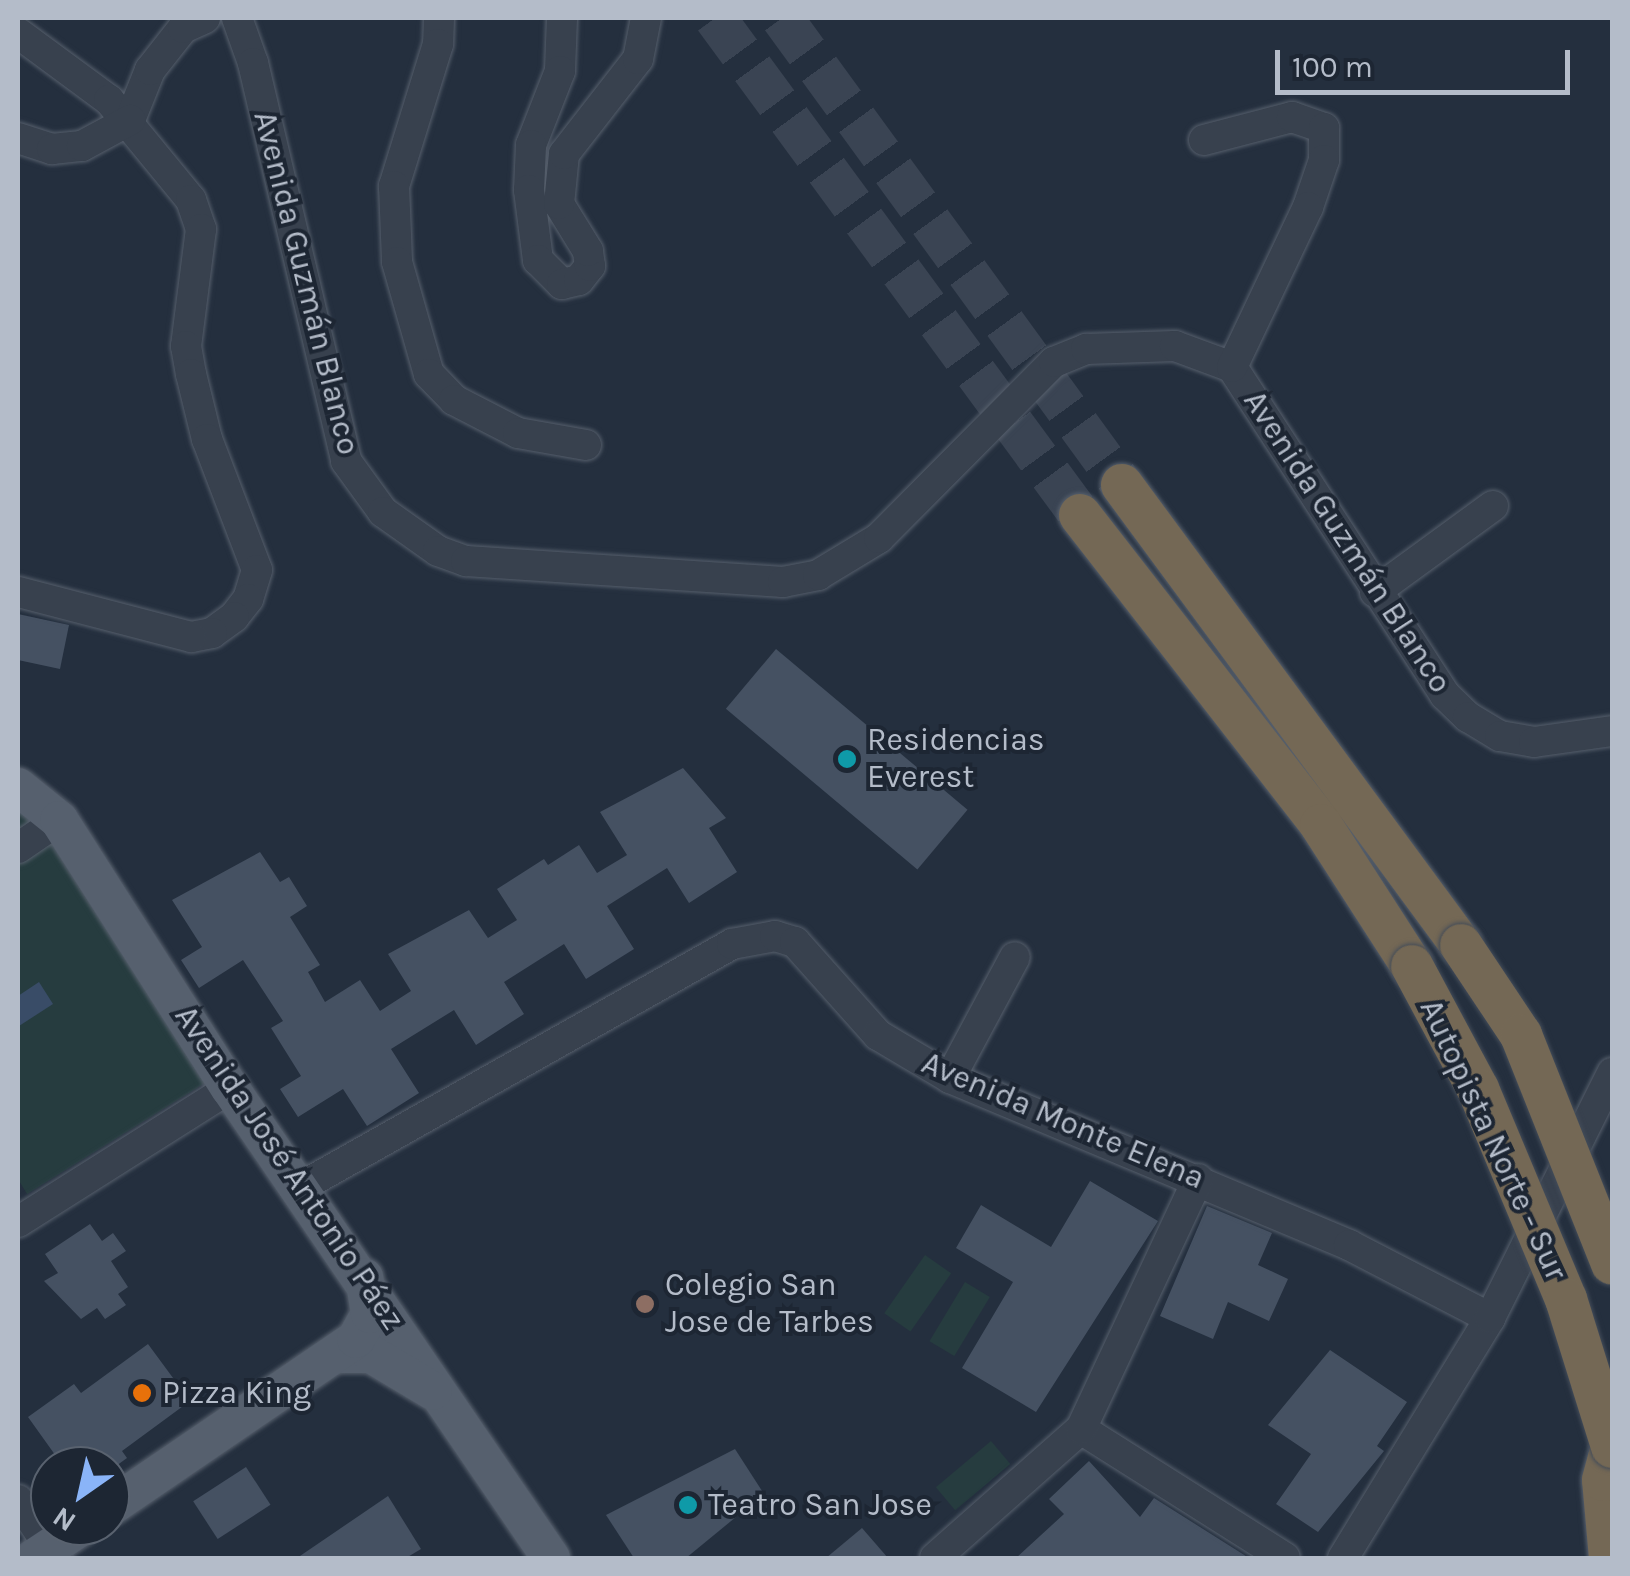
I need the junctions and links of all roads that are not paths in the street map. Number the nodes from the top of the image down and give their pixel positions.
1 (205, 18) edge
2 (439, 18) edge
3 (562, 18) edge
4 (646, 18) edge
5 (239, 24) edge
6 (18, 33) edge
7 (130, 120) junction
8 (18, 138) edge
9 (1204, 140) dead end
10 (1232, 368) junction
11 (586, 444) dead end
12 (1122, 486) tunnel mouth
13 (1493, 506) dead end
14 (1080, 515) tunnel mouth
15 (18, 592) edge
16 (1375, 592) junction
17 (1612, 732) edge
18 (18, 787) edge
19 (59, 820) junction
20 (18, 848) edge
21 (1015, 956) dead end
22 (1612, 1073) edge
23 (950, 1078) junction
24 (230, 1088) junction
25 (1198, 1179) junction
26 (300, 1188) junction
27 (18, 1222) edge
28 (1612, 1264) edge
29 (364, 1275) junction
30 (1490, 1318) junction
31 (336, 1354) junction
32 (451, 1404) junction
33 (1081, 1429) junction
34 (1612, 1448) edge
35 (130, 1493) edge
36 (18, 1500) edge
37 (47, 1555) edge
38 (551, 1558) edge
39 (935, 1558) edge
40 (1285, 1558) edge
41 (1342, 1558) edge
42 (1610, 1558) edge

1 - 7 street
2 - 11 street
3 - 4 street
5 - 10 street, Avenida Guzmán Blanco
6 - 7 street
7 - 8 street
7 - 15 street
9 - 10 street
10 - 16 street, Avenida Guzmán Blanco
12 - 28 highway, Autopista Norte - Sur, bridge
13 - 16 street
14 - 34 highway, Autopista Norte - Sur, bridge
16 - 17 street, Avenida Guzmán Blanco
18 - 19 main road, Avenida José Antonio Páez
19 - 20 street
19 - 24 main road, Avenida José Antonio Páez
21 - 23 street
22 - 30 street
23 - 25 street, Avenida Monte Elena
23 - 26 street, Avenida Monte Elena
24 - 26 main road, Avenida José Antonio Páez
24 - 27 street
25 - 30 street, Avenida Monte Elena
25 - 33 street
26 - 29 main road, Avenida José Antonio Páez
29 - 31 main road
29 - 32 main road, Avenida José Antonio Páez
30 - 41 street
31 - 32 main road
31 - 35 main road
32 - 38 main road, Avenida José Antonio Páez
33 - 39 street
33 - 40 street
34 - 42 highway
36 - 37 street

